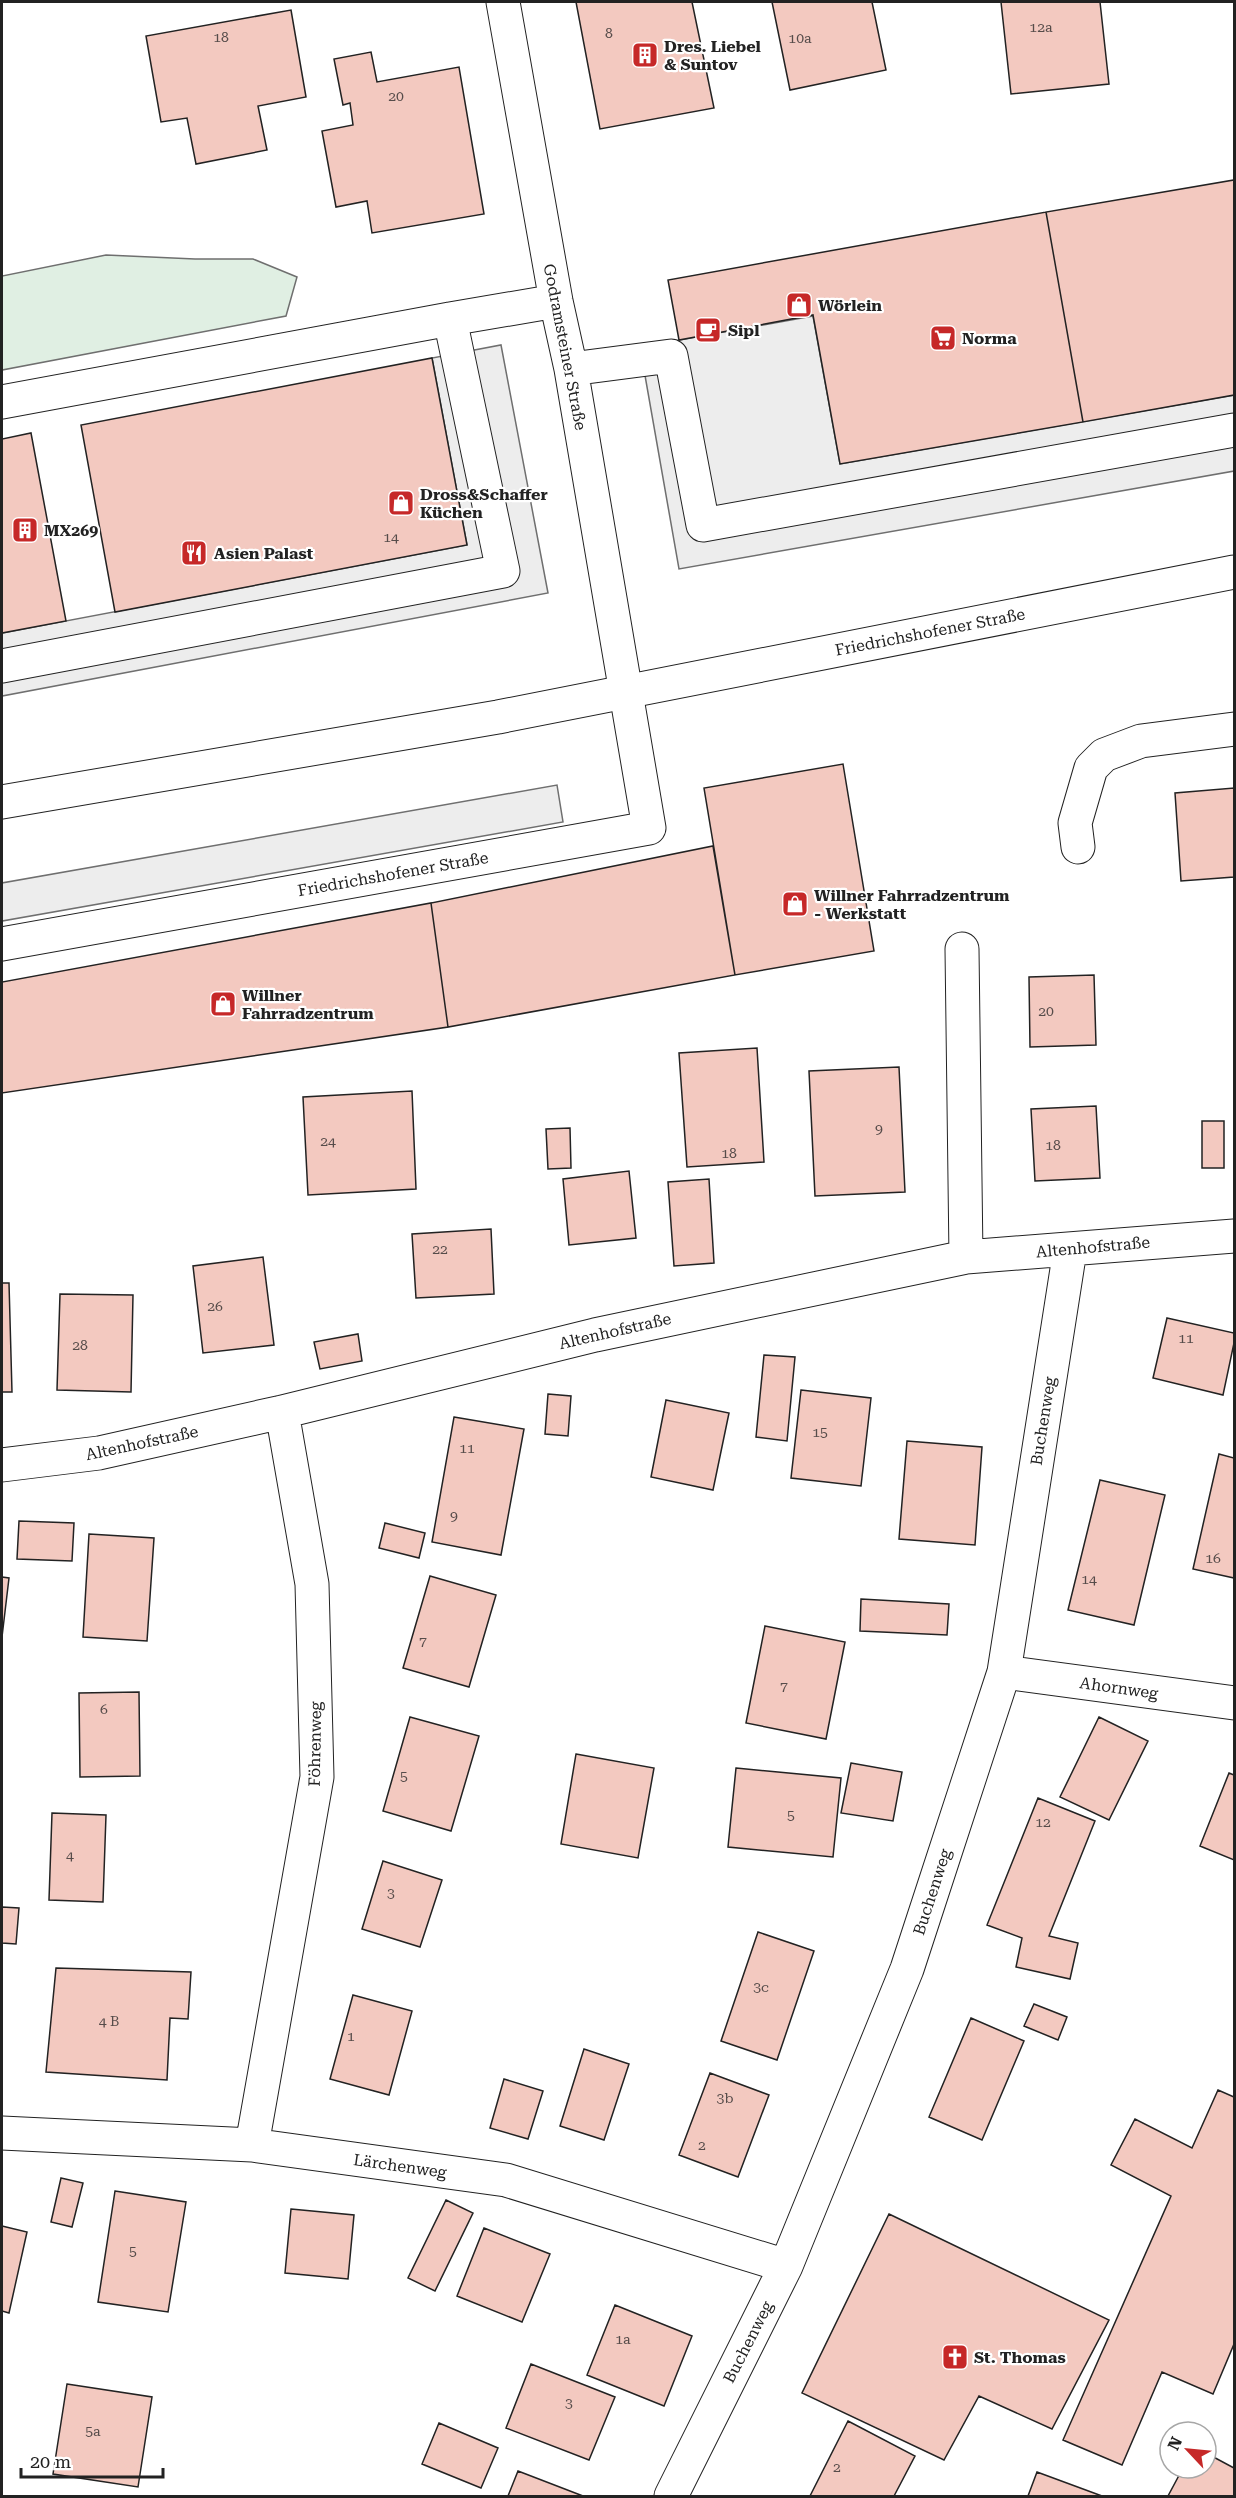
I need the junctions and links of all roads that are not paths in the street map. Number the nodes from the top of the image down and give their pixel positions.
1 (503, 2) edge
2 (556, 301) junction
3 (450, 319) junction
4 (571, 369) junction
5 (2, 402) edge
6 (1234, 430) edge
7 (1234, 572) edge
8 (2, 666) edge
9 (626, 692) junction
10 (1234, 729) edge
11 (2, 802) edge
12 (1078, 847) dead end
13 (2, 944) edge
14 (962, 949) dead end
15 (1234, 1236) edge
16 (1070, 1250) junction
17 (966, 1257) junction
18 (282, 1412) junction
19 (2, 1465) edge
20 (1004, 1672) junction
21 (1234, 1703) edge
22 (2, 2133) edge
23 (252, 2145) junction
24 (786, 2266) junction
25 (671, 2496) edge

1 - 2 street, Godramsteiner Straße
2 - 3 street
2 - 4 street, Godramsteiner Straße
3 - 5 street
3 - 8 street
4 - 6 street
4 - 9 street, Godramsteiner Straße
7 - 9 street, Friedrichshofener Straße
9 - 11 street, Friedrichshofener Straße
9 - 13 street, Friedrichshofener Straße
10 - 12 street
14 - 17 street
15 - 16 street, Altenhofstraße
16 - 17 street, Altenhofstraße
16 - 20 street, Buchenweg
17 - 18 street, Altenhofstraße
18 - 19 street, Altenhofstraße
18 - 23 street, Föhrenweg
20 - 21 street, Ahornweg
20 - 24 street, Buchenweg
22 - 23 street, Lärchenweg
23 - 24 street, Lärchenweg
24 - 25 street, Buchenweg

